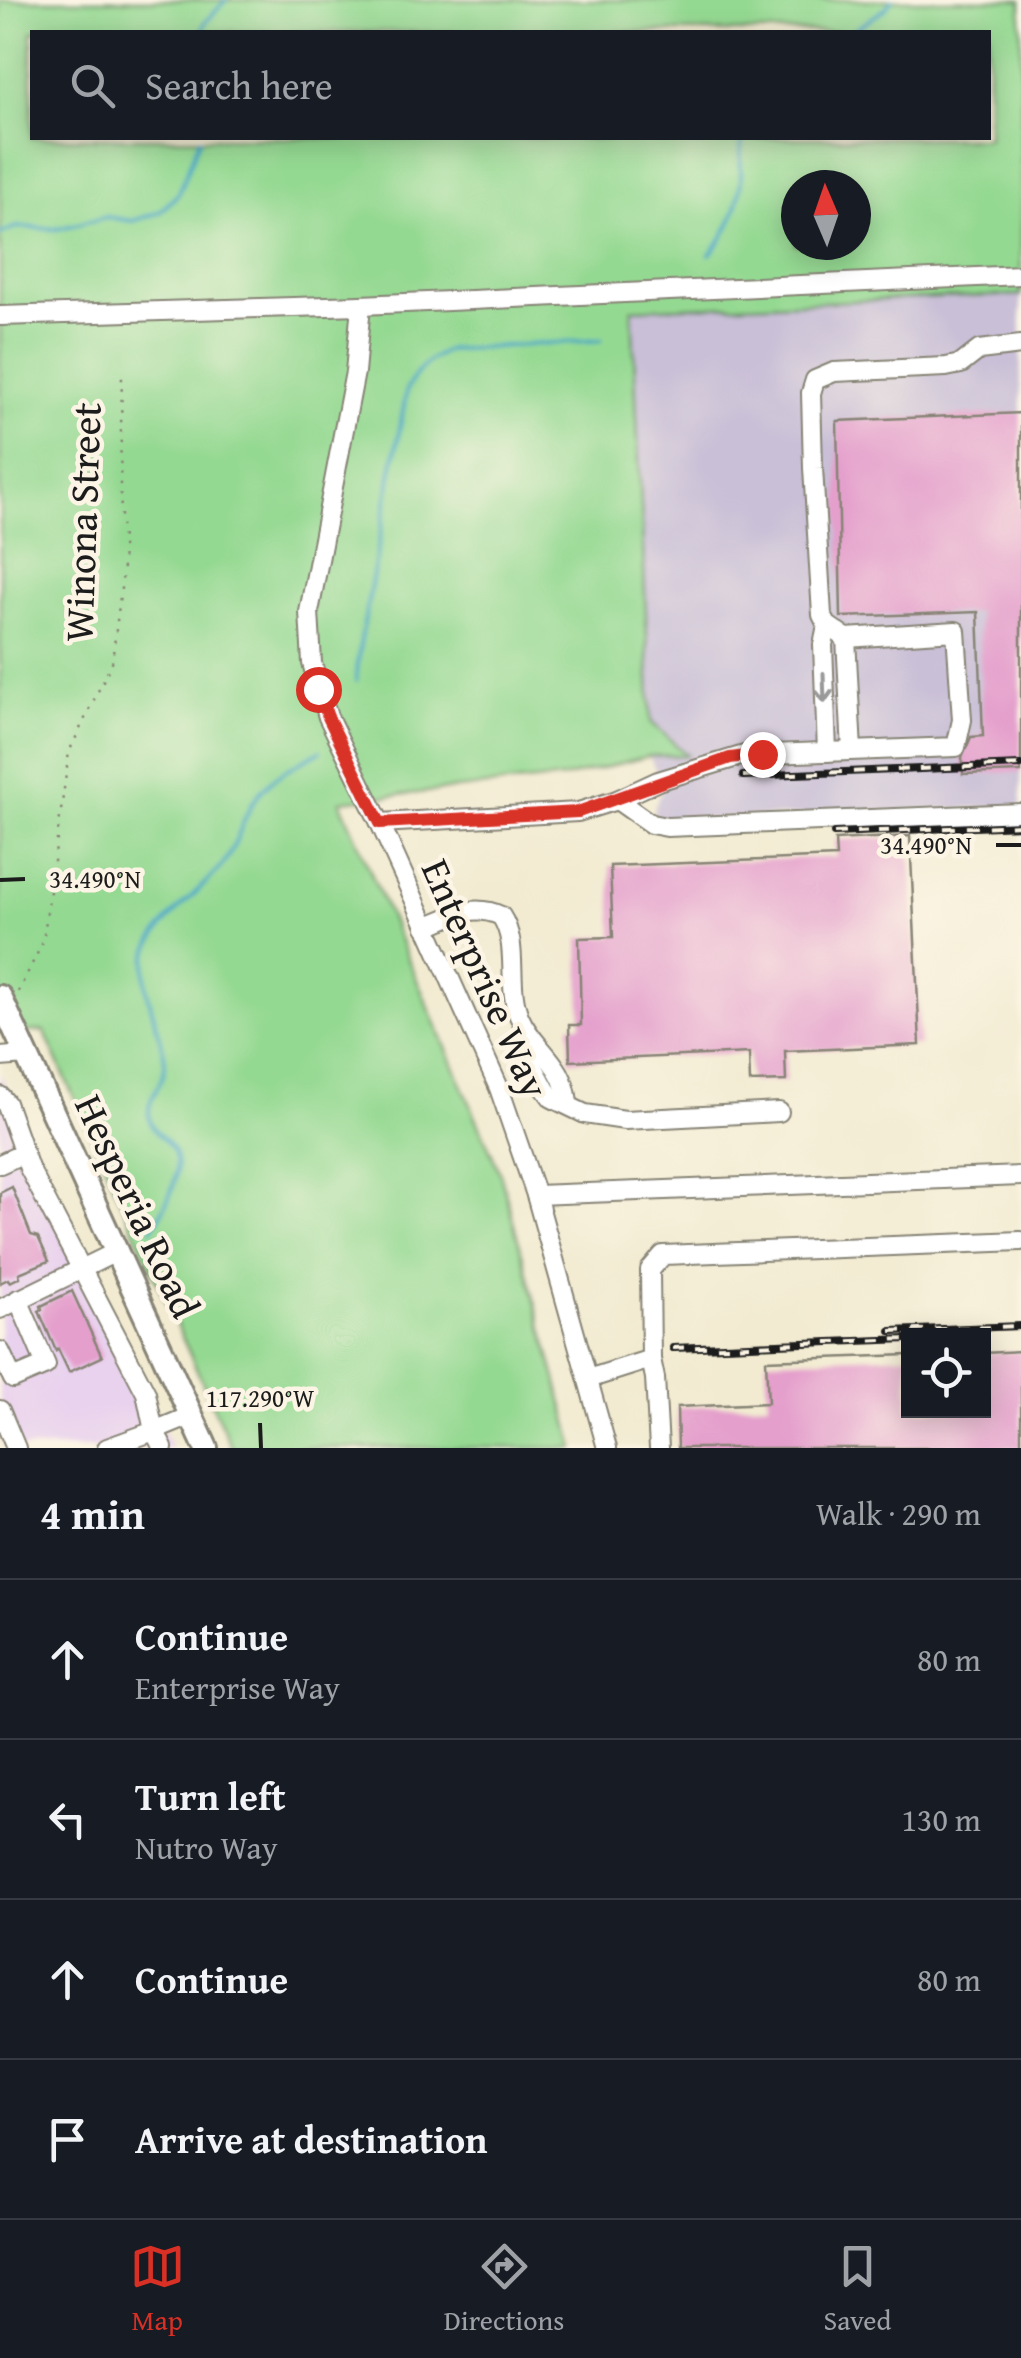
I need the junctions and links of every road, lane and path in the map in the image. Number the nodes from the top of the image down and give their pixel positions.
1 (1021, 275) edge
2 (361, 306) junction
3 (0, 316) edge
4 (1021, 345) edge
5 (122, 374) dead end
6 (827, 625) junction
7 (846, 638) junction
8 (852, 751) junction
9 (827, 752) junction
10 (617, 800) junction
11 (1021, 814) edge
12 (380, 823) junction
13 (426, 926) junction
14 (3, 1004) edge
15 (27, 1055) junction
16 (0, 1057) edge
17 (0, 1096) edge
18 (779, 1112) dead end
19 (24, 1153) junction
20 (0, 1164) edge
21 (1021, 1176) edge
22 (536, 1195) junction
23 (1021, 1241) edge
24 (118, 1251) junction
25 (79, 1269) junction
26 (18, 1300) junction
27 (0, 1309) edge
28 (0, 1351) edge
29 (651, 1360) junction
30 (588, 1380) junction
31 (0, 1410) edge
32 (193, 1415) junction
33 (158, 1440) edge
34 (16, 1448) edge
35 (107, 1448) edge
36 (206, 1448) edge
37 (606, 1448) edge
38 (659, 1448) edge

1 - 2 street
2 - 3 street
2 - 12 street, Enterprise Way
4 - 6 street
5 - 14 path, Winona Street
6 - 7 street
6 -> 9 street
7 - 8 street
7 - 8 street
8 - 9 street
9 - 10 street
10 - 11 street
10 - 12 street
12 - 13 street, Enterprise Way
13 - 18 street
13 - 22 street, Enterprise Way
14 - 15 main road, Hesperia Road
15 - 16 street
15 - 24 main road, Hesperia Road
17 - 19 street
19 - 20 street
19 - 25 street
21 - 22 street
22 - 30 street, Enterprise Way
23 - 29 street
24 - 25 street
24 - 32 main road, Hesperia Road
25 - 26 street
25 - 33 street
26 - 27 street
26 - 28 street
29 - 30 street
29 - 38 street
30 - 37 street, Enterprise Way
31 - 34 street
32 - 33 street
32 - 36 main road, Hesperia Road
33 - 35 street

